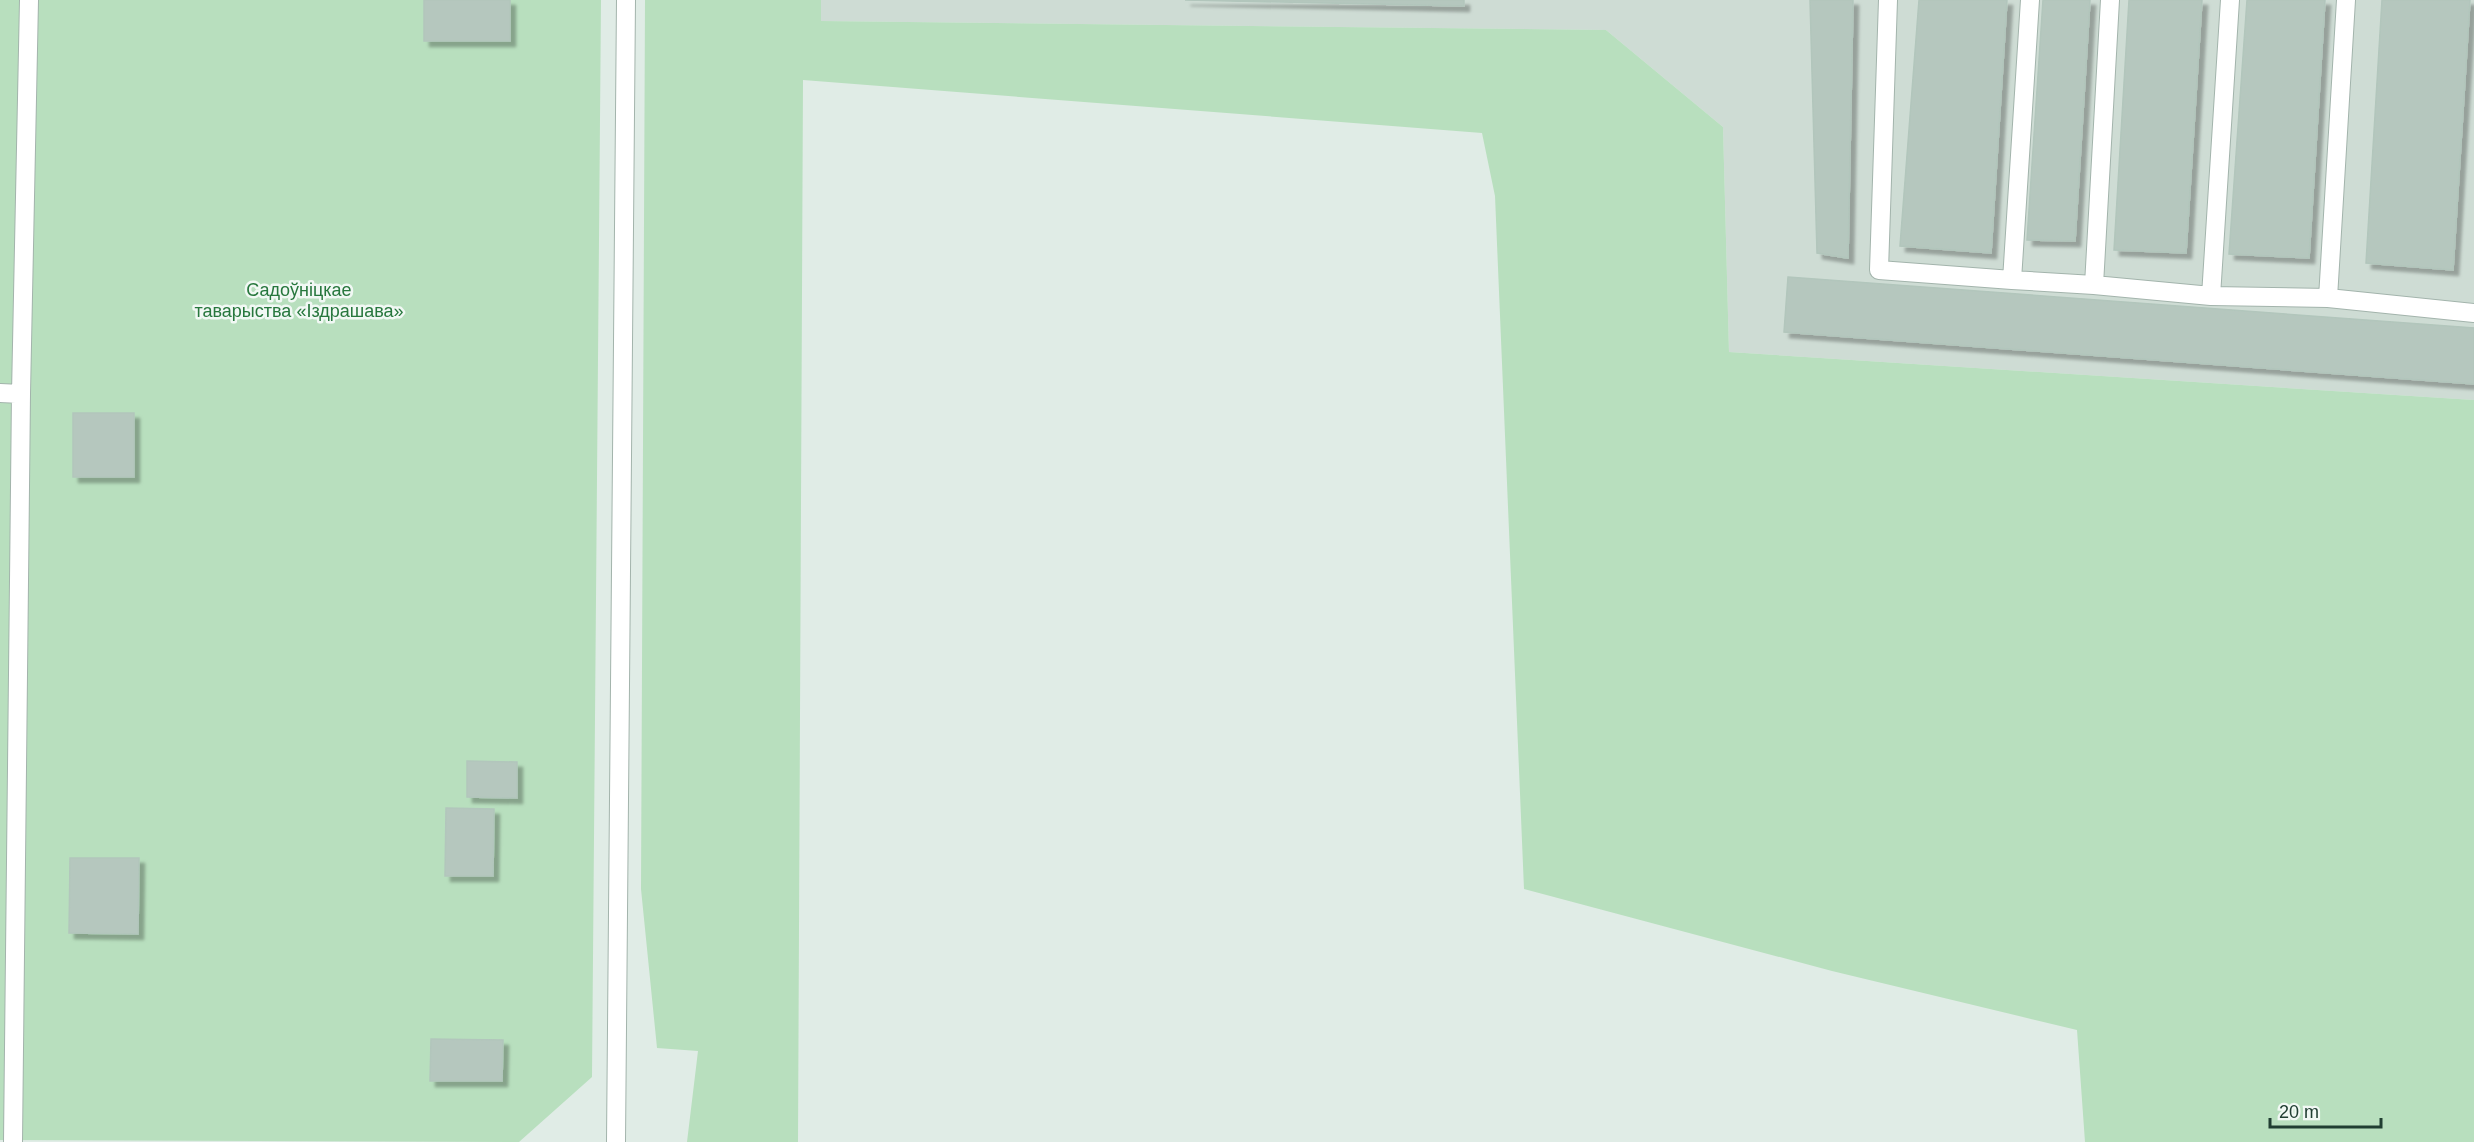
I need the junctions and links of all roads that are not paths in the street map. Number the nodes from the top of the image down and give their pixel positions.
1 (29, 0) edge
2 (627, 0) edge
3 (1888, 0) edge
4 (2030, 0) edge
5 (2110, 0) edge
6 (2230, 0) edge
7 (2346, 0) edge
8 (2012, 280) junction
9 (2094, 285) junction
10 (2211, 296) junction
11 (2328, 298) junction
12 (2474, 313) edge
13 (0, 393) edge
14 (21, 394) junction
15 (13, 1142) edge
16 (616, 1142) edge

1 - 14 street
2 - 16 street
3 - 8 street
4 - 8 street
5 - 9 street
6 - 10 street
7 - 11 street
8 - 9 street
9 - 10 street
10 - 11 street
11 - 12 street
13 - 14 street
14 - 15 street

